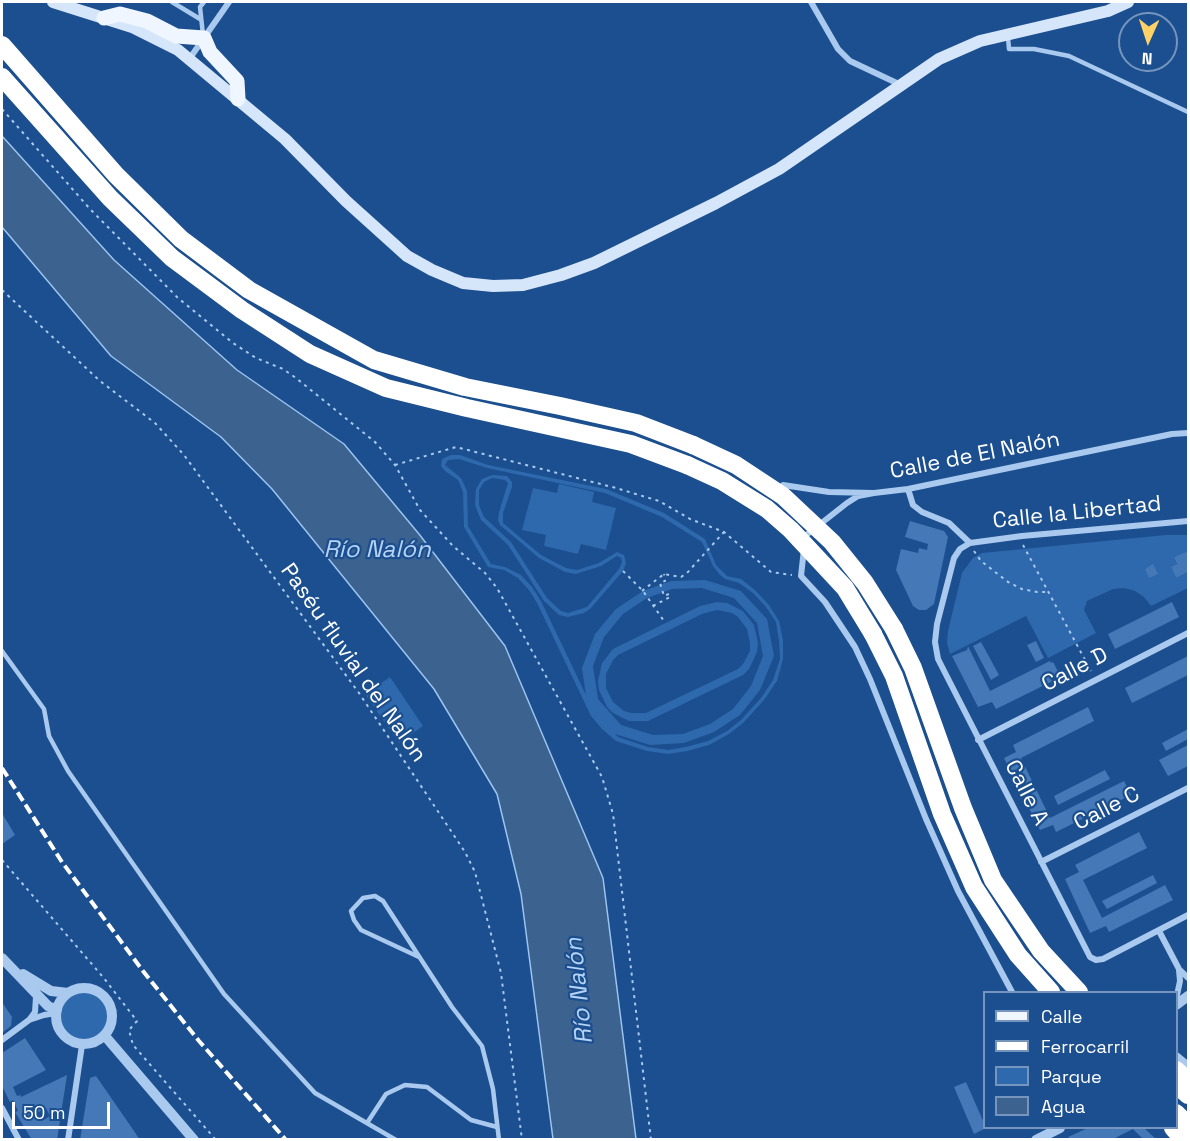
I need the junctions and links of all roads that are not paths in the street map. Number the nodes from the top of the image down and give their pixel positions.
1 (53, 2) edge
2 (172, 2) edge
3 (204, 2) edge
4 (229, 2) edge
5 (811, 2) edge
6 (1128, 2) edge
7 (104, 18) junction
8 (200, 19) junction
9 (1008, 34) junction
10 (204, 38) junction
11 (2, 45) edge
12 (190, 58) junction
13 (2, 77) edge
14 (901, 85) junction
15 (238, 99) junction
16 (1188, 112) edge
17 (1188, 433) edge
18 (783, 485) dead end
19 (908, 489) junction
20 (874, 493) junction
21 (1188, 521) edge
22 (970, 543) junction
23 (1188, 633) edge
24 (2, 651) edge
25 (978, 740) junction
26 (1188, 788) edge
27 (1041, 862) junction
28 (1188, 915) edge
29 (1159, 931) junction
30 (1041, 951) junction
31 (1018, 955) junction
32 (419, 957) junction
33 (2, 958) edge
34 (11, 967) junction
35 (1179, 969) junction
36 (1188, 978) edge
37 (1011, 991) edge
38 (1033, 991) edge
39 (1049, 991) edge
40 (1077, 991) edge
41 (1089, 991) edge
42 (1178, 991) edge
43 (35, 993) junction
44 (68, 993) junction
45 (56, 1012) junction
46 (29, 1020) junction
47 (105, 1036) junction
48 (2, 1040) edge
49 (82, 1045) junction
50 (2, 1108) edge
51 (367, 1123) junction
52 (497, 1127) junction
53 (1058, 1129) edge
54 (19, 1140) edge
55 (68, 1140) edge
56 (194, 1140) edge
57 (396, 1140) edge
58 (499, 1140) edge
59 (1036, 1140) edge

1 - 7 main road
2 - 8 lane
3 - 8 lane
4 - 10 street
5 - 14 street
6 - 9 main road
7 - 10 main road
7 - 12 main road
8 - 10 lane
9 - 14 main road
9 - 16 lane
10 - 12 street
10 - 15 main road
11 - 30 highway, bridge
12 - 15 main road
13 - 31 highway, bridge
14 - 15 main road
17 - 19 street, Calle de El Nalón
18 - 20 street, Calle de El Nalón
19 - 20 street, Calle de El Nalón
19 - 22 street
20 - 37 street
21 - 22 street, Calle la Libertad
22 - 25 street, Calle A
23 - 25 street, Calle D
24 - 51 lane
25 - 27 street, Calle A
26 - 27 street, Calle C
27 - 29 street, Calle A
28 - 29 street, Calle A
29 - 35 street
30 - 40 highway
30 - 41 highway
31 - 38 highway
31 - 39 highway
32 - 32 lane
32 - 52 lane
33 - 34 street
34 - 43 street
34 - 44 street
35 - 36 street
35 - 42 street
43 - 45 street
43 - 46 street
44 - 45 street
44 - 47 street
45 - 46 street
45 - 49 street
46 - 48 street
47 - 49 street
47 - 56 street
49 - 55 street
50 - 54 street
51 - 52 lane
51 - 57 lane
52 - 58 lane
53 - 59 street

